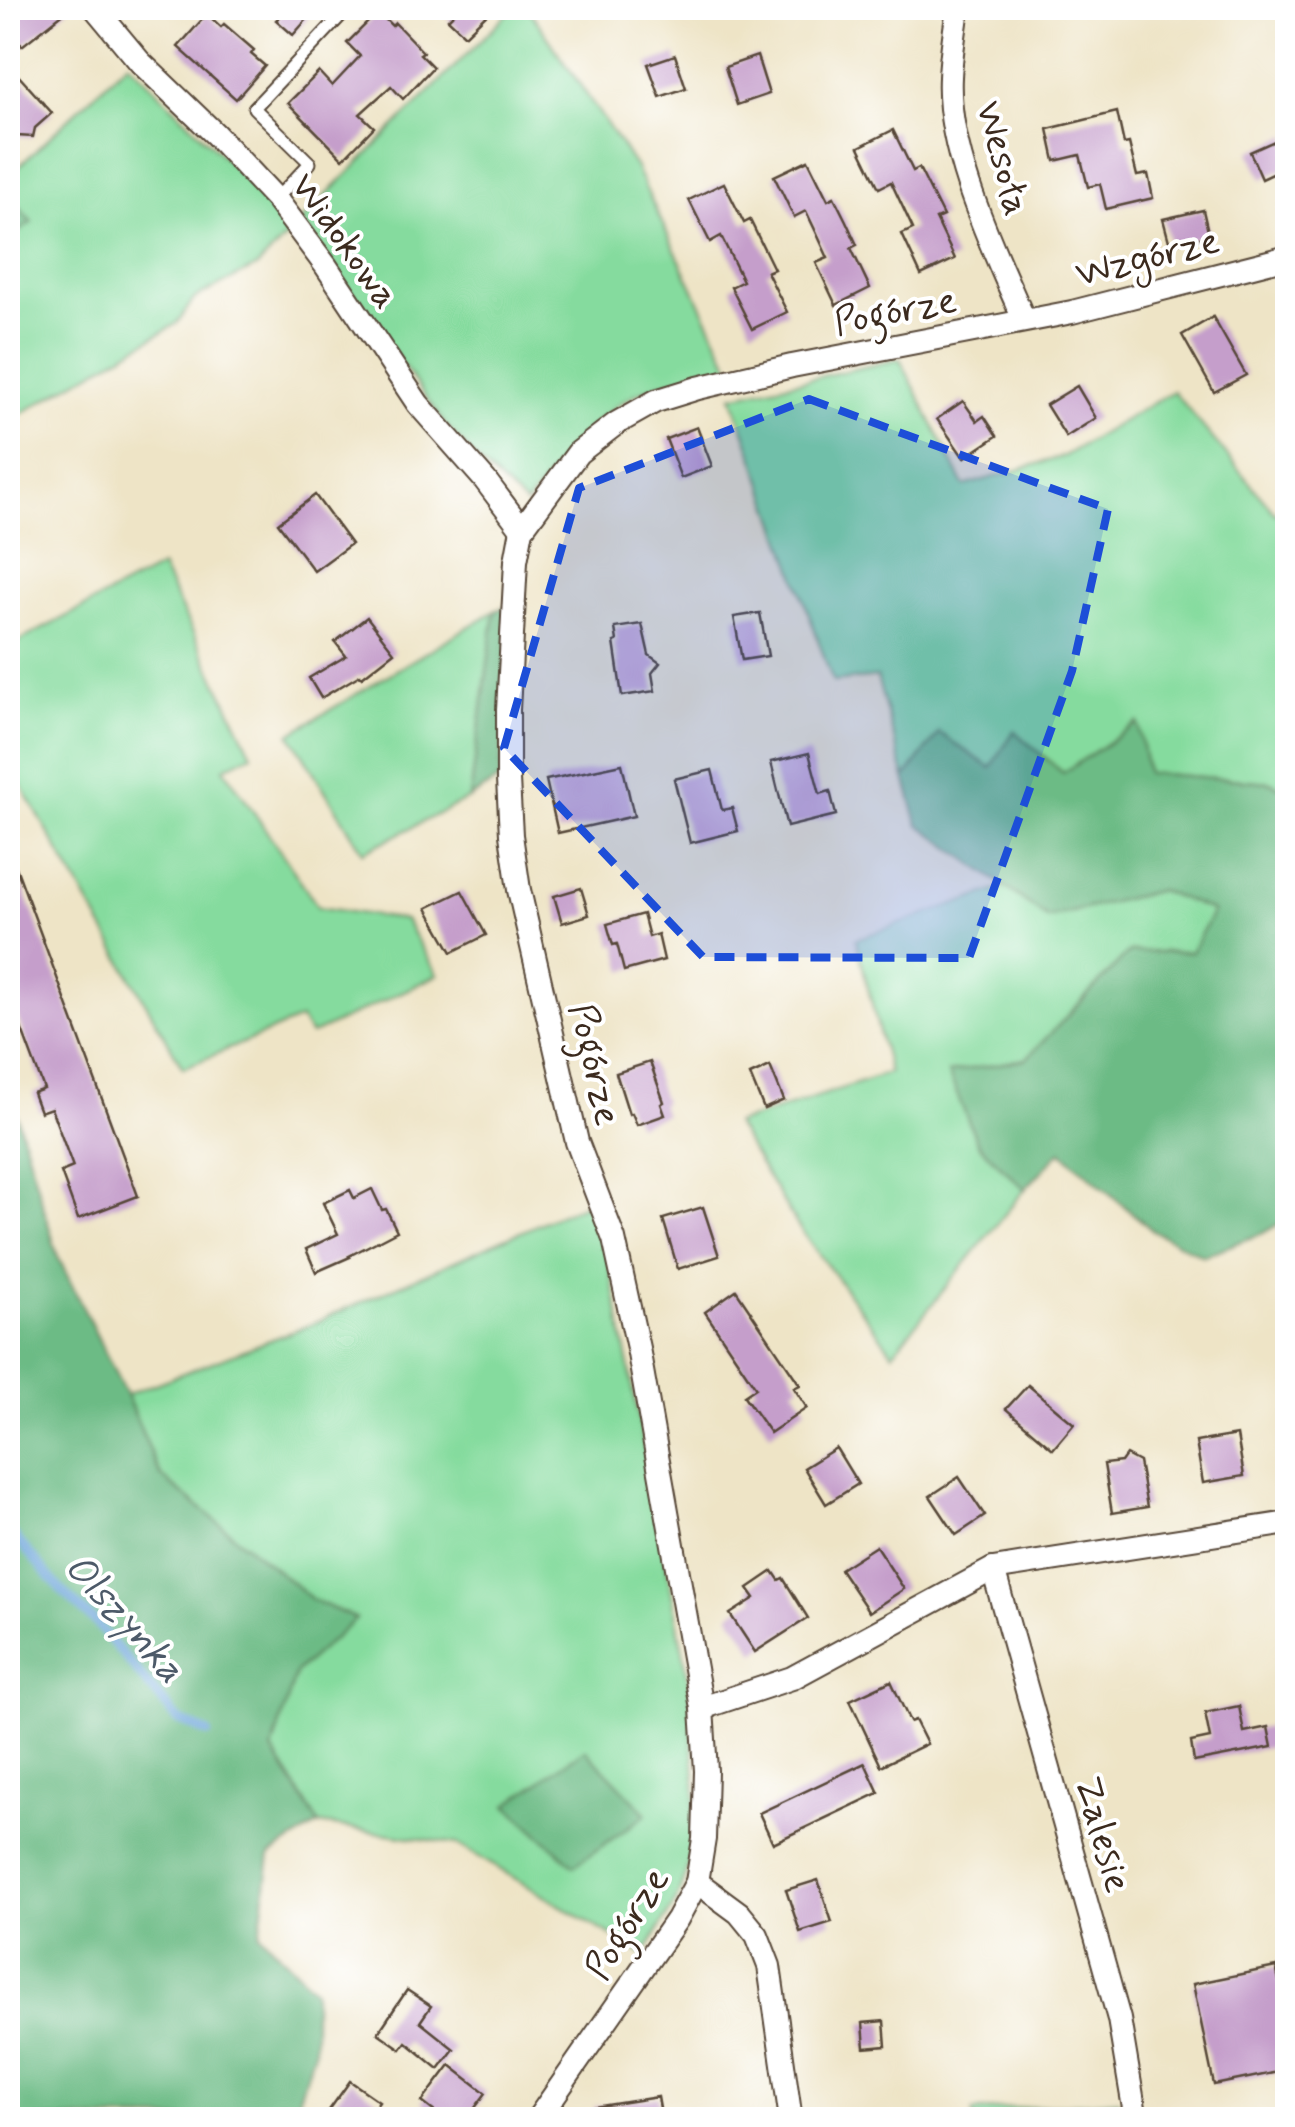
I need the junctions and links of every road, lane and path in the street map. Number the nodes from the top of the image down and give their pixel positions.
1 (94, 8) edge
2 (348, 8) edge
3 (958, 8) edge
4 (276, 199) junction
5 (1288, 256) edge
6 (1024, 320) junction
7 (522, 529) junction
8 (1288, 1523) edge
9 (993, 1569) junction
10 (702, 1708) junction
11 (696, 1882) junction
12 (538, 2120) edge
13 (790, 2120) edge
14 (1136, 2120) edge

1 - 4 street, Widokowa
2 - 4 lane
3 - 6 street, Wesoła
4 - 7 street, Widokowa
5 - 6 street, Wzgórze
6 - 7 street, Pogórze
7 - 10 street, Pogórze
8 - 9 street
9 - 10 street
9 - 14 street, Zalesie
10 - 11 street, Pogórze
11 - 12 street, Pogórze
11 - 13 street

